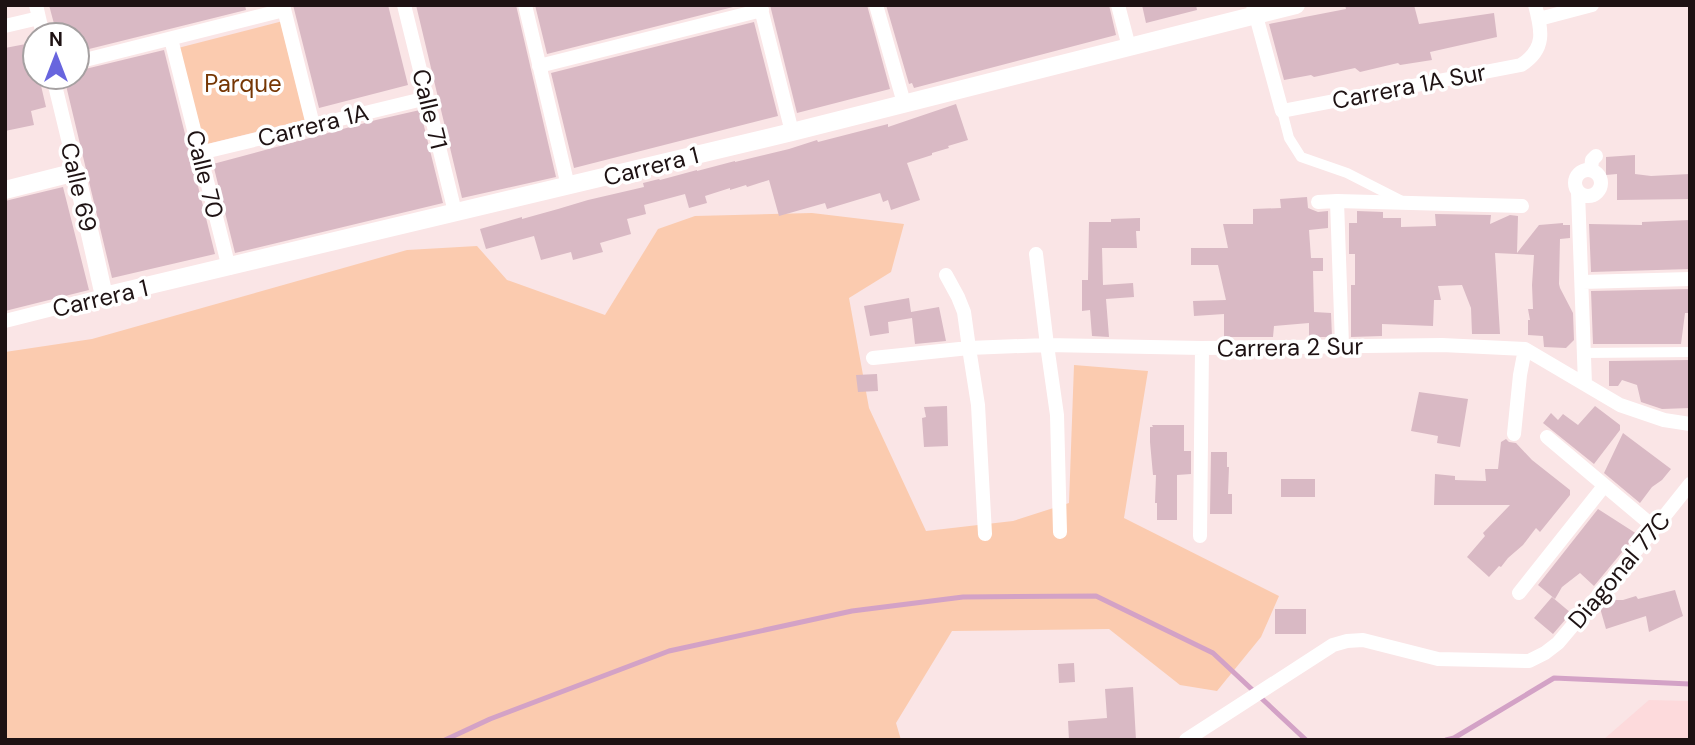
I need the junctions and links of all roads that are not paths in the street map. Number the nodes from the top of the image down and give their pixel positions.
1 (404, 5) edge
2 (525, 5) edge
3 (876, 5) edge
4 (1118, 5) edge
5 (1296, 5) edge
6 (1592, 5) edge
7 (284, 8) edge
8 (761, 8) edge
9 (1254, 10) edge
10 (37, 11) edge
11 (1537, 12) edge
12 (5, 26) edge
13 (171, 39) junction
14 (1129, 47) junction
15 (91, 59) edge
16 (540, 66) junction
17 (56, 91) edge
18 (427, 97) junction
19 (904, 103) junction
20 (1282, 111) junction
21 (313, 125) junction
22 (792, 132) junction
23 (200, 153) junction
24 (1596, 156) dead end
25 (1591, 170) junction
26 (76, 172) junction
27 (568, 186) junction
28 (5, 190) edge
29 (1578, 192) junction
30 (1337, 201) junction
31 (1318, 202) dead end
32 (1404, 203) junction
33 (1522, 206) dead end
34 (455, 212) junction
35 (1035, 254) dead end
36 (229, 268) junction
37 (946, 275) dead end
38 (1690, 279) edge
39 (1582, 282) junction
40 (104, 296) junction
41 (5, 321) edge
42 (1046, 345) junction
43 (1342, 345) junction
44 (969, 348) junction
45 (1202, 348) junction
46 (1525, 349) junction
47 (1690, 352) edge
48 (1584, 354) junction
49 (873, 358) dead end
50 (1585, 384) junction
51 (1690, 424) edge
52 (1514, 434) dead end
53 (1548, 437) dead end
54 (1690, 484) edge
55 (1604, 486) junction
56 (1655, 528) junction
57 (1060, 531) dead end
58 (985, 534) dead end
59 (1200, 536) dead end
60 (1519, 593) dead end
61 (1186, 740) edge

1 - 18 street, Calle 71
2 - 16 street
3 - 19 street
4 - 14 street
5 - 9 street, Carrera 1
6 - 11 street
7 - 13 street
7 - 21 street
8 - 16 street
8 - 22 street
9 - 14 street, Carrera 1
9 - 20 street
10 - 12 street
11 - 20 street, Carrera 1A Sur
13 - 15 street
13 - 23 street, Calle 70
14 - 19 street, Carrera 1
16 - 27 street
17 - 26 street, Calle 69
18 - 21 street, Carrera 1A
18 - 34 street, Calle 71
19 - 22 street, Carrera 1
20 - 32 street
21 - 23 street, Carrera 1A
22 - 27 street, Carrera 1
23 - 36 street, Calle 70
24 - 25 street
25 - 29 street
25 - 29 street
26 - 28 street
26 - 40 street, Calle 69
27 - 34 street, Carrera 1
29 - 39 street
30 - 31 street
30 - 32 street
30 - 43 street
32 - 33 street
34 - 36 street, Carrera 1
35 - 42 street
36 - 40 street, Carrera 1
37 - 44 street
38 - 39 street
39 - 48 street
40 - 41 street, Carrera 1
42 - 44 street, Carrera 2 Sur
42 - 45 street, Carrera 2 Sur
42 - 57 street
43 - 45 street, Carrera 2 Sur
43 - 46 street, Carrera 2 Sur
44 - 49 street, Carrera 2 Sur
44 - 58 street
45 - 59 street
46 - 50 street, Carrera 2 Sur
46 - 52 street
47 - 48 street
48 - 50 street
50 - 51 street, Carrera 2 Sur
53 - 55 street
54 - 56 street, Diagonal 77C
55 - 56 street
55 - 60 street
56 - 61 street, Diagonal 77C

